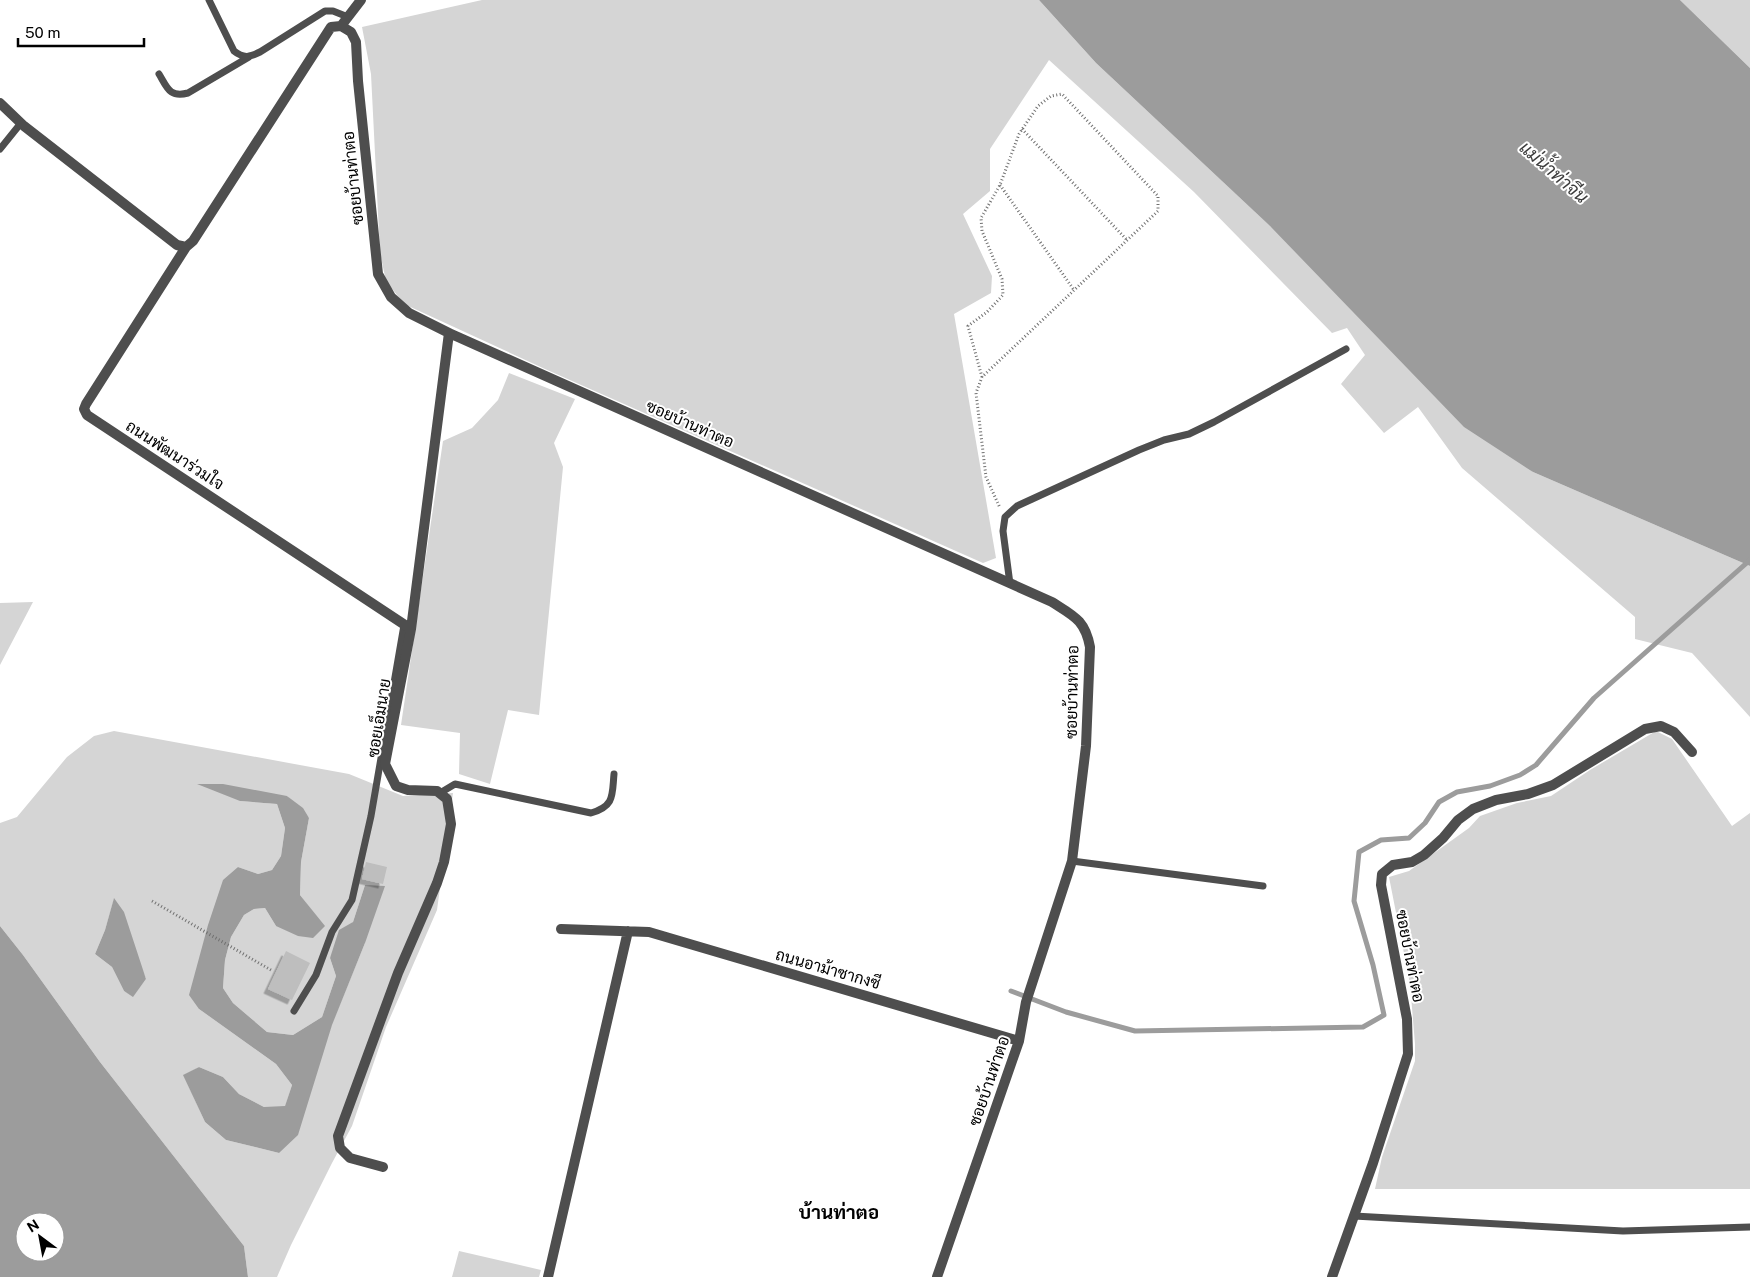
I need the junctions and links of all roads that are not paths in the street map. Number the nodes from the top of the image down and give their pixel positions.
1 (209, 0) edge
2 (361, 0) edge
3 (348, 17) junction
4 (341, 26) junction
5 (250, 57) junction
6 (159, 74) dead end
7 (0, 103) edge
8 (21, 123) junction
9 (0, 149) edge
10 (186, 247) junction
11 (449, 333) junction
12 (1346, 349) dead end
13 (1010, 584) junction
14 (407, 627) junction
15 (1692, 752) dead end
16 (614, 774) dead end
17 (440, 793) junction
18 (1072, 861) junction
19 (1263, 886) dead end
20 (561, 929) dead end
21 (628, 931) junction
22 (294, 1011) dead end
23 (1019, 1041) junction
24 (383, 1167) dead end
25 (1354, 1216) junction
26 (1750, 1227) edge
27 (548, 1277) edge
28 (937, 1277) edge
29 (1332, 1277) edge

1 - 5 lane
2 - 3 street
3 - 4 street
3 - 5 lane
4 - 10 street
4 - 11 street, ซอยบ้านท่าตอ
5 - 6 lane
7 - 8 street
8 - 9 lane
8 - 10 street
10 - 14 street, ถนนพัฒนาร่วมใจ
11 - 13 street, ซอยบ้านท่าตอ
11 - 14 street, ซอยเอ็มนาย
12 - 13 lane
13 - 18 street, ซอยบ้านท่าตอ
14 - 17 street, ซอยเอ็มนาย
14 - 22 lane
15 - 25 street, ซอยบ้านท่าตอ
16 - 17 lane
17 - 24 street
18 - 19 lane
18 - 23 street, ซอยบ้านท่าตอ
20 - 21 street, ถนนอาม้าซากงซี
21 - 23 street, ถนนอาม้าซากงซี
21 - 27 street
23 - 28 street, ซอยบ้านท่าตอ
25 - 26 lane
25 - 29 street, ซอยบ้านท่าตอ

